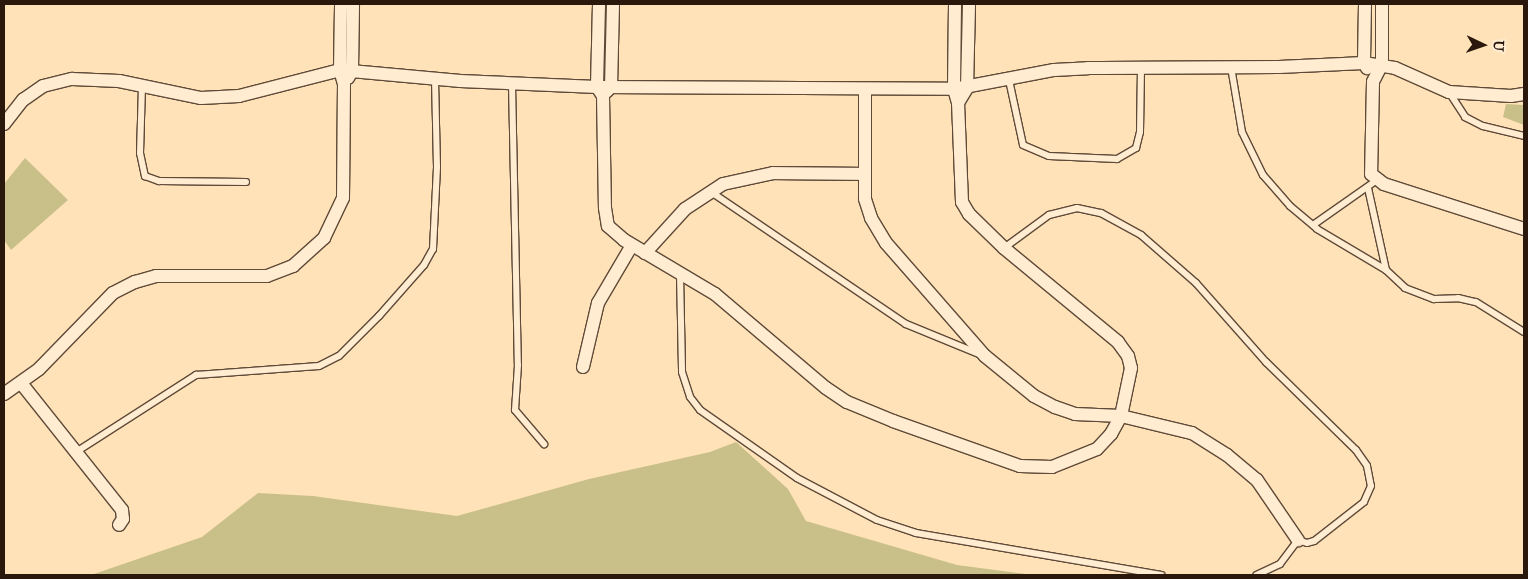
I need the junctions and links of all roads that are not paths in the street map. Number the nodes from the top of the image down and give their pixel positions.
1 (340, 4) edge
2 (352, 4) edge
3 (599, 4) edge
4 (613, 4) edge
5 (955, 4) edge
6 (969, 4) edge
7 (1365, 4) edge
8 (1382, 4) edge
9 (1364, 63) junction
10 (1382, 64) junction
11 (1231, 67) junction
12 (1141, 68) junction
13 (346, 71) junction
14 (435, 79) junction
15 (1009, 80) junction
16 (1373, 82) junction
17 (512, 84) junction
18 (142, 86) junction
19 (968, 88) junction
20 (865, 89) junction
21 (954, 89) junction
22 (604, 90) junction
23 (1450, 92) junction
24 (1524, 94) edge
25 (958, 103) junction
26 (4, 124) edge
27 (1524, 136) edge
28 (865, 174) junction
29 (246, 182) dead end
30 (1372, 184) junction
31 (711, 192) junction
32 (1313, 225) junction
33 (1524, 229) edge
34 (632, 245) junction
35 (1004, 248) junction
36 (645, 253) junction
37 (1386, 270) junction
38 (680, 274) junction
39 (1524, 332) edge
40 (985, 356) junction
41 (583, 366) dead end
42 (21, 383) junction
43 (4, 394) edge
44 (1122, 416) junction
45 (544, 444) dead end
46 (76, 452) junction
47 (119, 525) dead end
48 (1298, 540) junction
49 (1161, 575) edge
50 (1256, 575) edge

1 - 13 street
2 - 13 street
3 - 22 street
4 - 22 street
5 - 21 street
6 - 19 street
7 - 9 street
8 - 10 street
9 - 10 street
9 - 11 street
9 - 16 street
10 - 16 street
10 - 23 street
11 - 12 street
11 - 32 lane
12 - 15 street
12 - 15 lane
13 - 14 street
13 - 18 street
13 - 42 street
14 - 17 street
14 - 46 lane
15 - 19 street
16 - 30 street
17 - 22 street
17 - 45 lane
18 - 26 street
18 - 29 lane
19 - 21 street
19 - 25 street
20 - 21 street
20 - 22 street
20 - 28 street
21 - 25 street
22 - 34 street
23 - 24 street
23 - 27 lane
25 - 35 street
28 - 31 street
28 - 40 street
30 - 32 lane
30 - 33 street
30 - 37 lane
31 - 36 street
31 - 40 lane
32 - 37 lane
34 - 36 street
34 - 41 street
35 - 44 street
35 - 48 lane
36 - 38 street
37 - 39 lane
38 - 44 street
38 - 49 lane
40 - 44 street
42 - 43 street
42 - 46 street
44 - 48 street
46 - 47 street
48 - 50 lane

